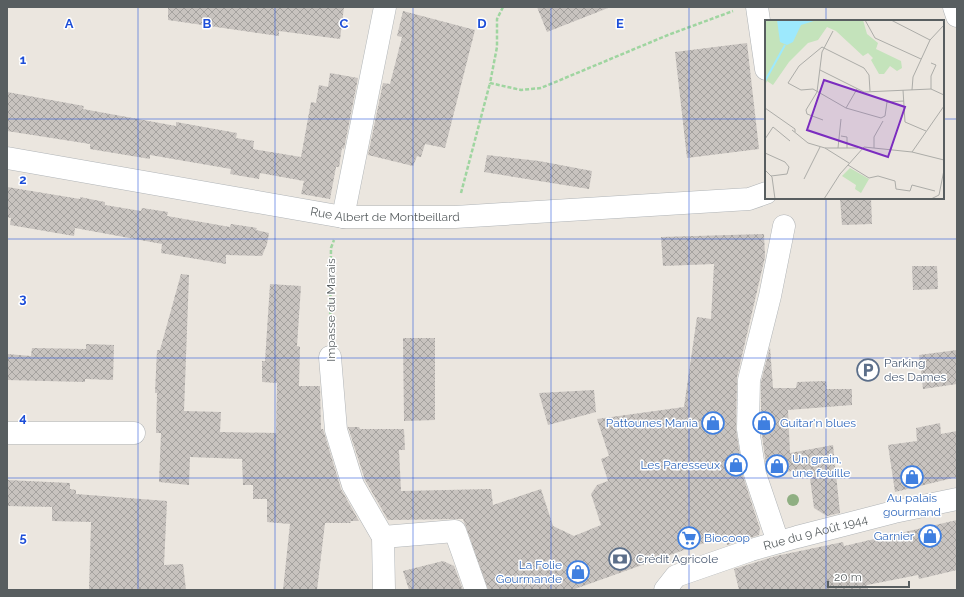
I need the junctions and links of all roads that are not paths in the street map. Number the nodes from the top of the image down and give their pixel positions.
1 (385, 7) edge
2 (954, 7) edge
3 (746, 9) edge
4 (957, 16) edge
5 (765, 66) edge
6 (7, 158) edge
7 (765, 194) edge
8 (343, 217) junction
9 (784, 226) dead end
10 (330, 357) road end
11 (7, 433) edge
12 (134, 433) dead end
13 (957, 499) edge
14 (383, 537) junction
15 (778, 542) junction
16 (670, 583) edge
17 (384, 590) edge
18 (476, 590) edge

1 - 8 street
2 - 4 street
3 - 5 street
6 - 8 street, Rue Albert de Montbeillard
7 - 8 street, Rue Albert de Montbeillard
9 - 15 street
10 - 14 street, Impasse du Marais
11 - 12 street
13 - 15 street, Rue du 9 Août 1944
14 - 17 street, Impasse du Marais
14 - 18 street
15 - 16 street, Rue du 9 Août 1944

